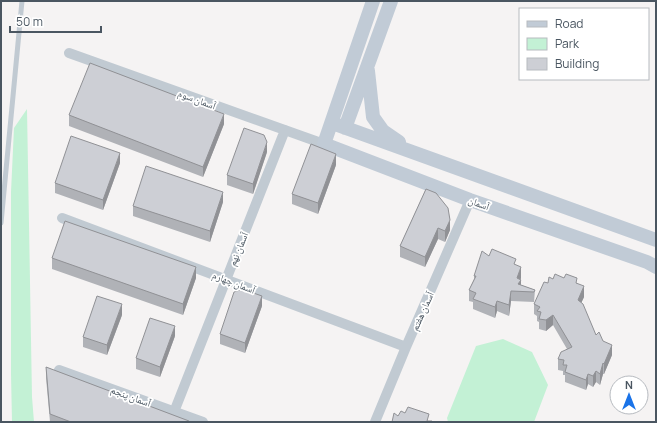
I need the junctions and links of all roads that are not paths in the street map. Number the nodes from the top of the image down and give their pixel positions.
1 (22, 1) edge
2 (373, 1) edge
3 (391, 1) edge
4 (69, 53) dead end
5 (367, 67) junction
6 (332, 123) junction
7 (345, 128) junction
8 (285, 130) junction
9 (324, 144) junction
10 (412, 152) junction
11 (470, 200) junction
12 (62, 218) dead end
13 (1, 223) edge
14 (656, 240) edge
15 (656, 267) edge
16 (226, 279) junction
17 (406, 347) junction
18 (59, 370) edge
19 (174, 412) junction
20 (203, 422) edge
21 (375, 422) edge

1 - 13 lane
2 - 6 street
3 - 5 street
4 - 8 street, آسمان سوم
5 - 7 street
5 - 10 street
6 - 7 street
6 - 9 street
7 - 10 street
8 - 9 street, آسمان سوم
8 - 16 street, آسمان نهم
9 - 11 street, آسمان
10 - 14 street
11 - 15 street, آسمان
11 - 17 street, آسمان هفتم
12 - 16 street, آسمان چهارم
16 - 17 street, آسمان چهارم
16 - 19 street, آسمان نهم
17 - 21 street, آسمان هفتم
18 - 19 street, آسمان پنجم
19 - 20 street, آسمان پنجم

